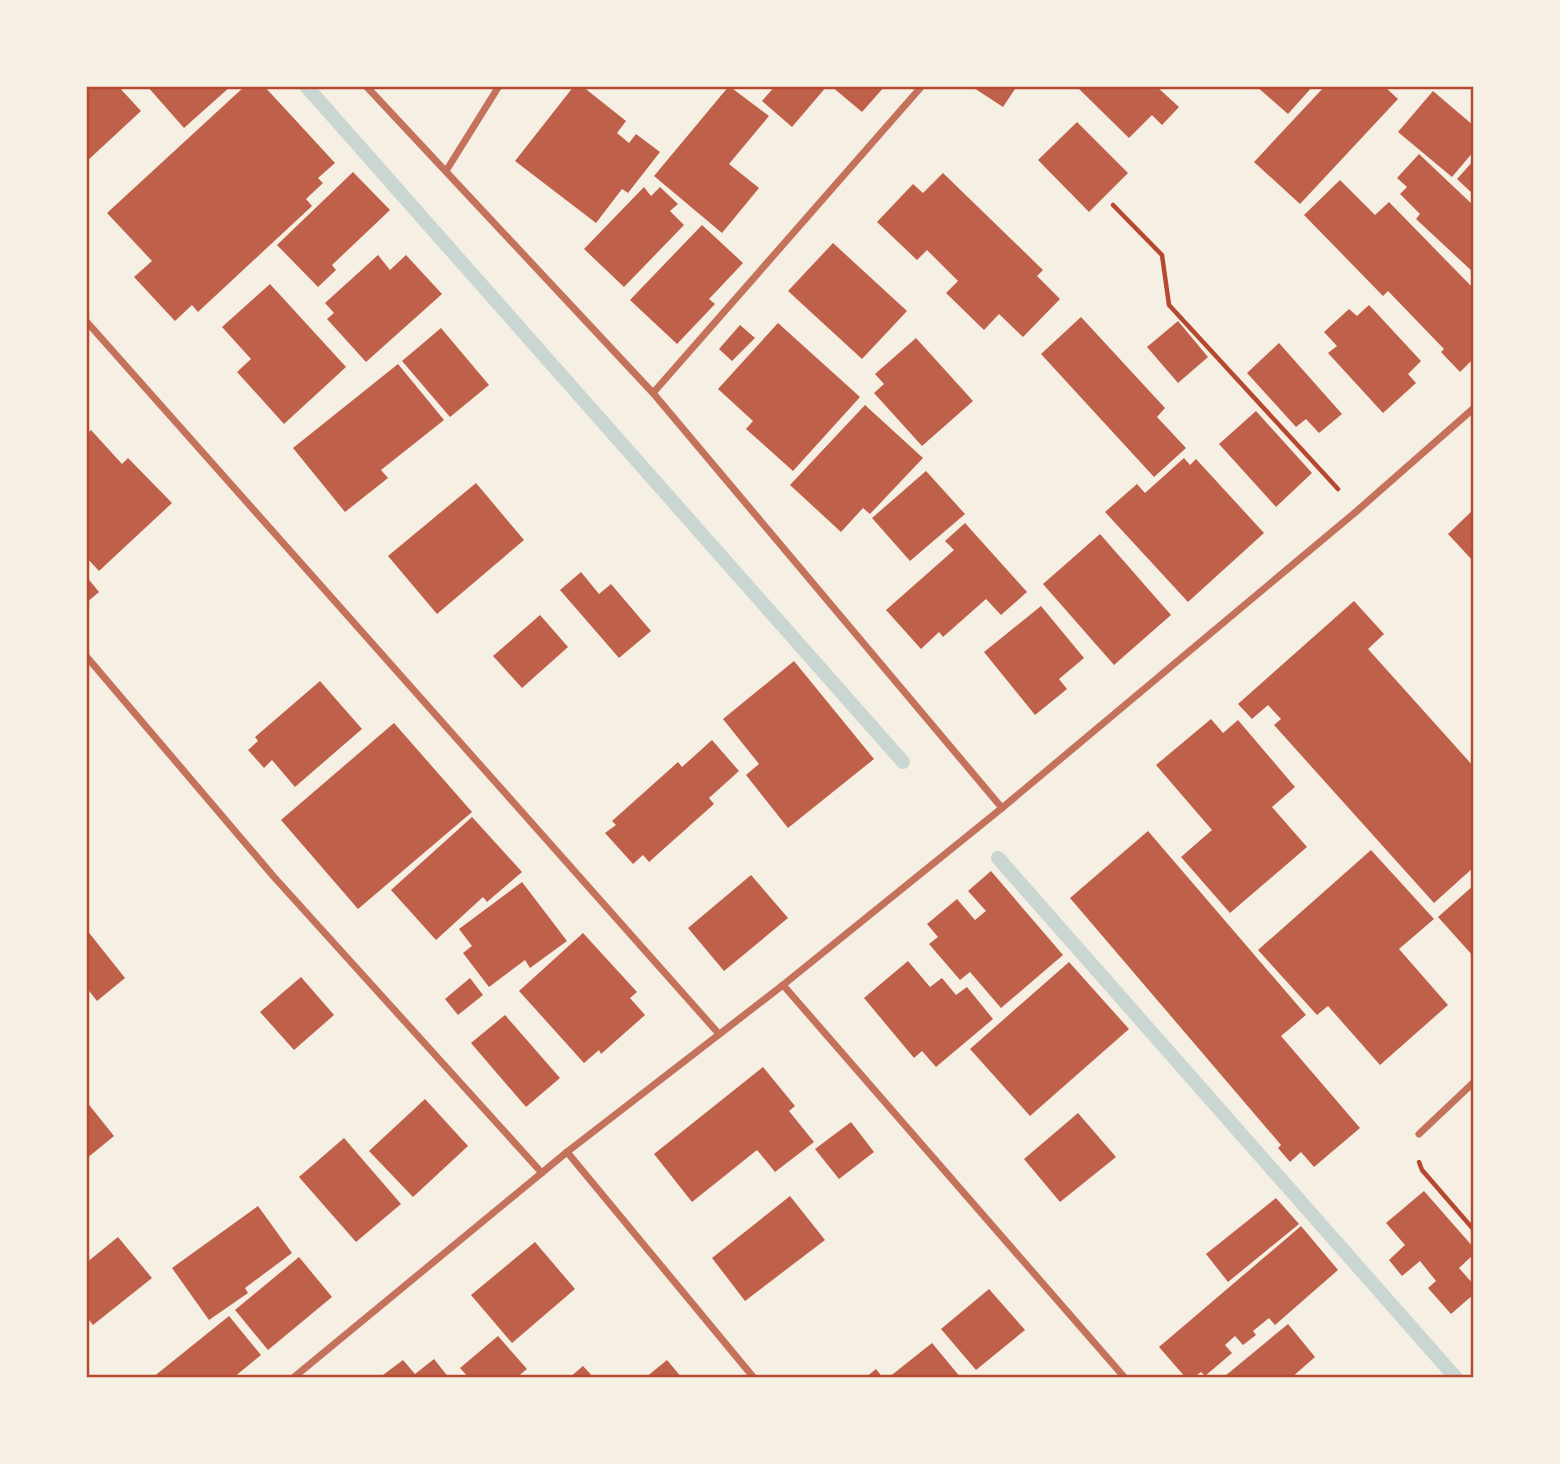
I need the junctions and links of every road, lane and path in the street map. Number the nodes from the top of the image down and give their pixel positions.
1 (366, 86) edge
2 (499, 86) edge
3 (922, 86) edge
4 (446, 171) junction
5 (1113, 205) dead end
6 (86, 321) edge
7 (653, 393) junction
8 (1474, 408) edge
9 (1358, 510) junction
10 (86, 656) edge
11 (1002, 808) junction
12 (783, 985) junction
13 (719, 1034) junction
14 (1474, 1082) edge
15 (1419, 1134) joint
16 (567, 1152) junction
17 (542, 1173) junction
18 (1474, 1230) edge
19 (293, 1378) edge
20 (754, 1378) edge
21 (1125, 1378) edge

1 - 4 street
2 - 4 street
3 - 7 street
4 - 7 street
5 - 9 path
6 - 13 street
7 - 11 street
8 - 9 street
9 - 11 street
10 - 17 street
11 - 12 street
12 - 13 street
12 - 21 street
13 - 16 street
14 - 15 street
15 - 18 path
16 - 17 street
16 - 20 street
17 - 19 street

